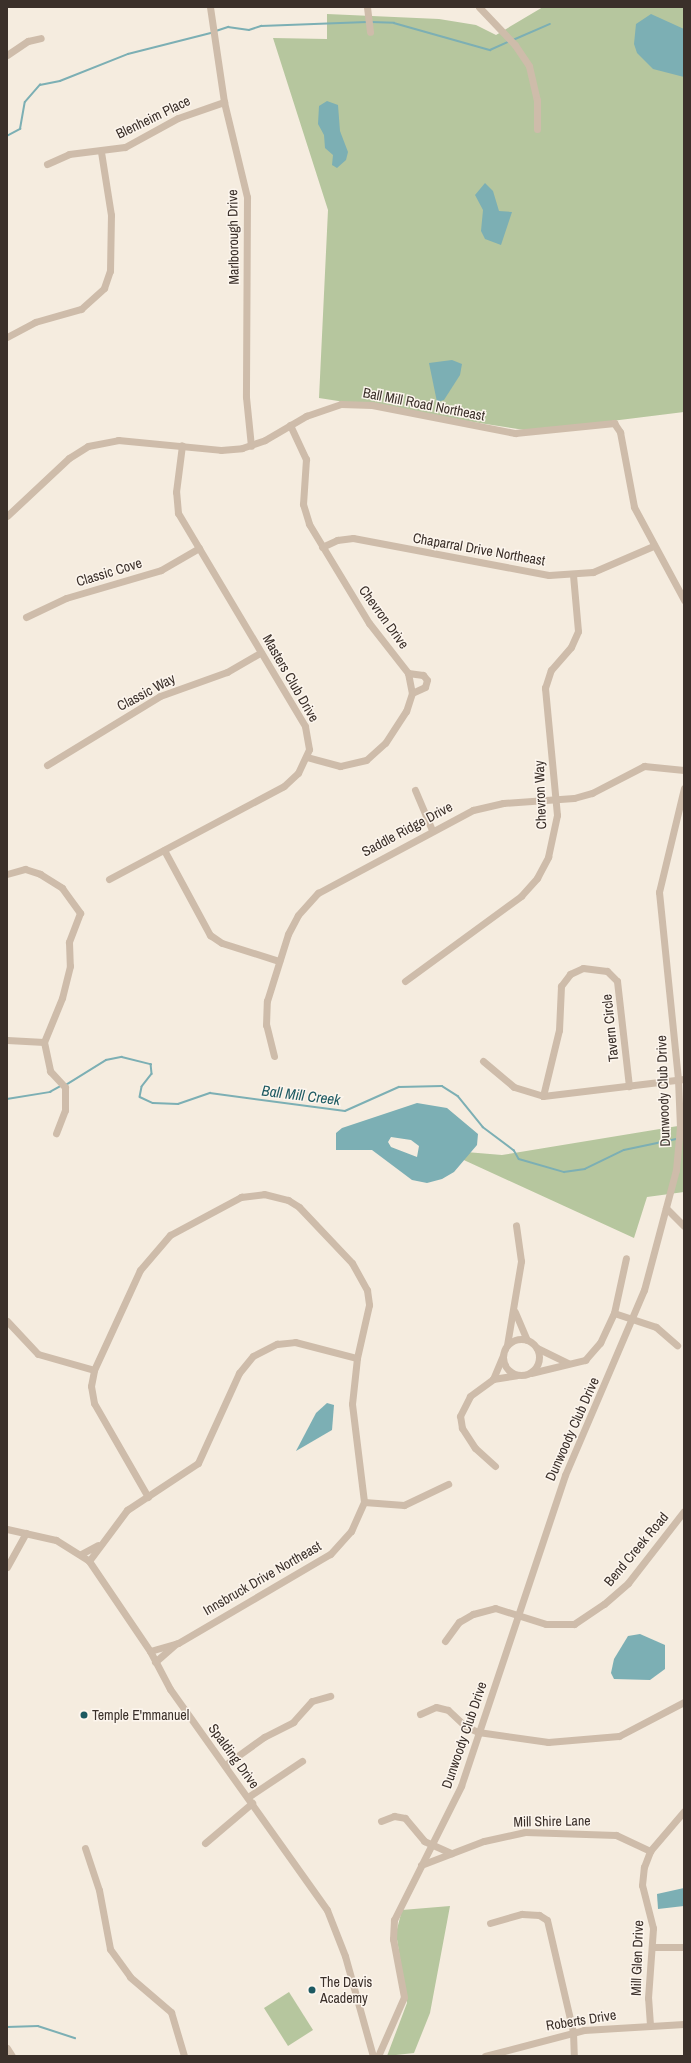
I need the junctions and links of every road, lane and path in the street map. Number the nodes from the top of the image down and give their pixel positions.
1 (210, 7) edge
2 (366, 7) edge
3 (479, 7) edge
4 (370, 32) dead end
5 (41, 38) dead end
6 (7, 55) edge
7 (224, 102) junction
8 (537, 129) dead end
9 (101, 152) junction
10 (47, 164) dead end
11 (7, 337) edge
12 (290, 425) junction
13 (182, 445) junction
14 (251, 446) junction
15 (7, 516) edge
16 (653, 546) junction
17 (322, 547) junction
18 (199, 548) junction
19 (573, 575) junction
20 (684, 600) edge
21 (26, 617) dead end
22 (261, 652) junction
23 (408, 672) junction
24 (412, 693) junction
25 (307, 757) junction
26 (47, 765) dead end
27 (684, 770) edge
28 (684, 788) edge
29 (415, 790) dead end
30 (556, 799) junction
31 (432, 830) junction
32 (164, 850) junction
33 (7, 874) edge
34 (109, 879) dead end
35 (279, 961) junction
36 (406, 981) dead end
37 (7, 1040) edge
38 (44, 1042) junction
39 (274, 1056) dead end
40 (483, 1061) dead end
41 (681, 1079) edge
42 (629, 1086) junction
43 (543, 1096) junction
44 (56, 1133) dead end
45 (666, 1208) junction
46 (516, 1225) dead end
47 (684, 1226) edge
48 (626, 1258) dead end
49 (514, 1309) junction
50 (614, 1313) junction
51 (633, 1320) junction
52 (7, 1321) edge
53 (527, 1340) junction
54 (507, 1345) junction
55 (677, 1345) dead end
56 (537, 1348) junction
57 (503, 1356) junction
58 (357, 1358) junction
59 (568, 1363) junction
60 (94, 1370) junction
61 (531, 1373) junction
62 (517, 1375) junction
63 (493, 1379) junction
64 (495, 1466) dead end
65 (448, 1484) dead end
66 (148, 1497) junction
67 (364, 1502) junction
68 (684, 1511) edge
69 (7, 1529) edge
70 (26, 1533) junction
71 (98, 1545) junction
72 (81, 1554) junction
73 (89, 1561) junction
74 (7, 1567) edge
75 (519, 1613) junction
76 (445, 1640) dead end
77 (178, 1643) junction
78 (150, 1651) junction
79 (155, 1662) junction
80 (330, 1696) dead end
81 (684, 1702) edge
82 (420, 1714) dead end
83 (478, 1732) junction
84 (302, 1761) dead end
85 (226, 1765) junction
86 (250, 1800) junction
87 (684, 1811) edge
88 (380, 1821) dead end
89 (205, 1843) dead end
90 (433, 1844) junction
91 (85, 1848) dead end
92 (650, 1851) junction
93 (451, 1853) junction
94 (421, 1865) junction
95 (490, 1923) dead end
96 (652, 1947) junction
97 (684, 1947) edge
98 (684, 2024) edge
99 (650, 2025) junction
100 (572, 2030) junction
101 (7, 2048) edge
102 (12, 2056) edge
103 (184, 2056) edge
104 (373, 2056) edge
105 (378, 2056) edge
106 (485, 2056) edge
107 (574, 2056) edge

1 - 7 street, Marlborough Drive
2 - 4 street
3 - 8 street
5 - 6 street
7 - 9 street, Blenheim Place
7 - 14 street, Marlborough Drive
9 - 10 street, Blenheim Place
9 - 11 street
12 - 14 street, Ball Mill Road Northeast
12 - 16 street, Ball Mill Road Northeast
12 - 17 street, Chevron Drive
13 - 14 street, Ball Mill Road Northeast
13 - 15 street, Ball Mill Road Northeast
13 - 18 street, Masters Club Drive
16 - 19 street, Chaparral Drive Northeast
16 - 20 street
17 - 19 street, Chaparral Drive Northeast
17 - 23 street, Chevron Drive
18 - 21 street, Classic Cove
18 - 22 street, Masters Club Drive
19 - 30 street, Chevron Way
22 - 25 street, Masters Club Drive
22 - 26 street, Classic Way
23 - 24 street, Chevron Drive
23 - 24 street
24 - 25 street, Chevron Drive
25 - 32 street, Masters Club Drive
27 - 30 street, Saddle Ridge Drive
28 - 41 street, Dunwoody Club Drive
29 - 31 street
30 - 31 street, Saddle Ridge Drive
30 - 36 street, Chevron Way
31 - 35 street, Saddle Ridge Drive
32 - 34 street, Masters Club Drive
32 - 35 street
33 - 38 street
35 - 39 street, Saddle Ridge Drive
37 - 38 street
38 - 44 street
40 - 43 street
41 - 42 street
41 - 45 street, Dunwoody Club Drive
42 - 43 street
42 - 43 street, Tavern Circle
45 - 47 street
45 - 51 street, Dunwoody Club Drive
46 - 49 street
48 - 50 street
49 - 53 street
49 - 54 street
50 - 51 street
50 - 59 street
51 - 55 street
51 - 75 street, Dunwoody Club Drive
52 - 60 street
53 - 54 street
53 - 56 street
54 - 57 street
56 - 59 street
56 - 61 street
57 - 62 street
57 - 63 street
58 - 60 street
58 - 66 street
58 - 67 street
59 - 61 street
60 - 66 street
61 - 62 street
62 - 63 street
63 - 64 street
65 - 67 street
66 - 71 street
67 - 77 street, Innsbruck Drive Northeast
68 - 75 street, Bend Creek Road
69 - 70 street, Spalding Drive
70 - 72 street, Spalding Drive
70 - 74 street
71 - 72 street
71 - 73 street
72 - 73 street, Spalding Drive
73 - 78 street, Spalding Drive
75 - 76 street, Bend Creek Road
75 - 83 street, Dunwoody Club Drive
77 - 78 street, Innsbruck Drive Northeast
77 - 79 street, Innsbruck Drive Northeast
78 - 79 street, Spalding Drive
79 - 85 street, Spalding Drive
80 - 85 street
81 - 83 street
82 - 83 street
83 - 90 street, Dunwoody Club Drive
84 - 86 street
85 - 86 street, Spalding Drive
86 - 89 street
86 - 104 street, Spalding Drive
87 - 92 street, Mill Glen Drive
88 - 90 street
90 - 93 street
90 - 94 street, Dunwoody Club Drive
91 - 103 street
92 - 93 street, Mill Shire Lane
92 - 96 street, Mill Glen Drive
93 - 94 street, Mill Shire Lane
94 - 105 street, Dunwoody Club Drive
95 - 100 street
96 - 97 street
96 - 99 street, Mill Glen Drive
98 - 99 street, Roberts Drive
99 - 100 street, Roberts Drive
100 - 106 street, Roberts Drive
100 - 107 street
101 - 102 street

